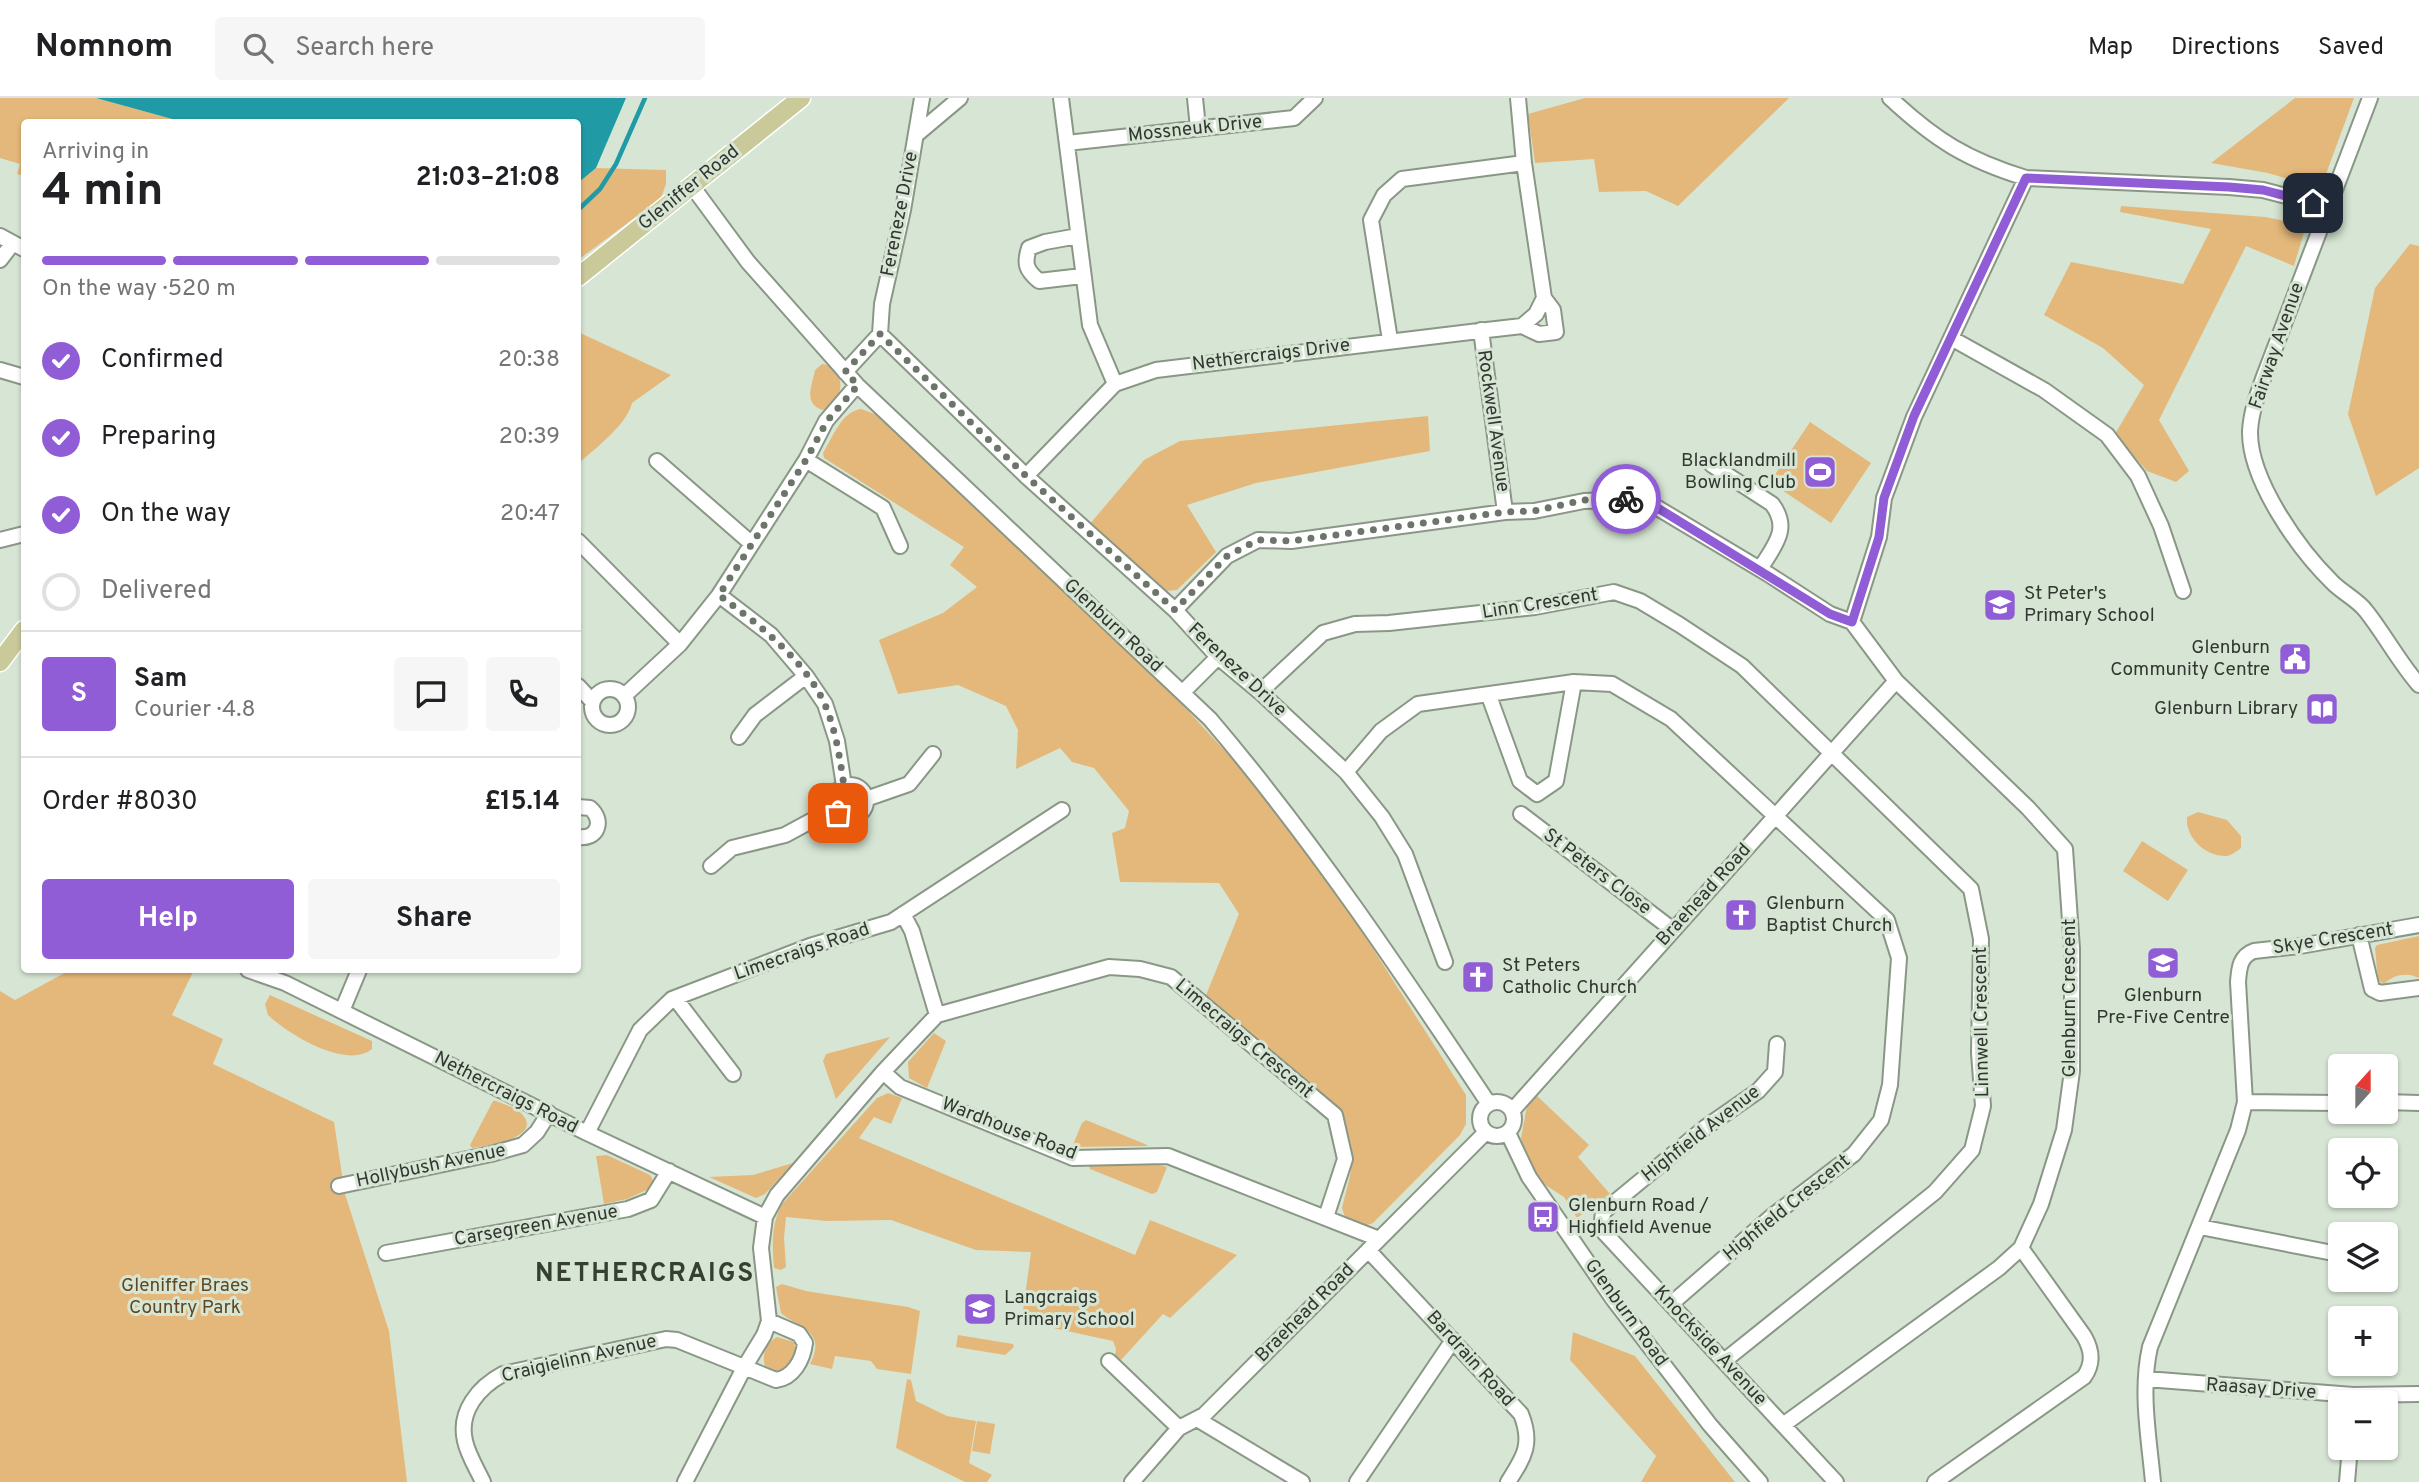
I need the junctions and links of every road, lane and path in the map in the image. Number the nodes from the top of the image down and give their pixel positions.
1 (801, 98) edge
2 (922, 98) edge
3 (960, 98) edge
4 (1061, 98) edge
5 (1195, 98) edge
6 (1315, 98) edge
7 (1518, 98) edge
8 (1890, 98) edge
9 (2370, 98) edge
10 (1198, 128) junction
11 (916, 135) junction
12 (1067, 143) junction
13 (1524, 163) junction
14 (2026, 178) junction
15 (691, 186) junction
16 (2328, 207) junction
17 (1078, 236) junction
18 (13, 242) edge
19 (0, 260) edge
20 (581, 275) edge
21 (1082, 276) junction
22 (1544, 298) junction
23 (1522, 326) junction
24 (1481, 330) junction
25 (880, 334) junction
26 (1951, 338) junction
27 (1390, 340) junction
28 (0, 370) edge
29 (845, 372) junction
30 (21, 376) edge
31 (1115, 384) junction
32 (858, 385) junction
33 (806, 460) junction
34 (657, 461) dead end
35 (1713, 465) dead end
36 (1026, 476) junction
37 (1505, 512) junction
38 (21, 535) edge
39 (0, 540) edge
40 (581, 544) edge
41 (752, 544) junction
42 (900, 545) dead end
43 (1760, 569) junction
44 (2183, 591) dead end
45 (719, 595) junction
46 (1175, 610) junction
47 (1852, 622) junction
48 (21, 634) edge
49 (680, 644) junction
50 (1219, 657) junction
51 (0, 662) edge
52 (806, 676) junction
53 (1896, 681) junction
54 (1574, 682) junction
55 (2419, 685) edge
56 (581, 689) edge
57 (1183, 692) junction
58 (1260, 692) junction
59 (624, 696) junction
60 (1489, 696) junction
61 (592, 701) junction
62 (739, 737) dead end
63 (1831, 751) junction
64 (933, 754) dead end
65 (1346, 772) junction
66 (844, 786) junction
67 (866, 799) junction
68 (581, 807) edge
69 (835, 808) junction
70 (1062, 810) dead end
71 (1521, 814) dead end
72 (1776, 814) junction
73 (581, 841) edge
74 (711, 866) dead end
75 (903, 915) junction
76 (2419, 925) edge
77 (1673, 930) junction
78 (2360, 935) junction
79 (1445, 962) dead end
80 (256, 973) edge
81 (358, 973) edge
82 (2419, 988) edge
83 (675, 998) junction
84 (342, 1012) junction
85 (937, 1015) junction
86 (1777, 1044) dead end
87 (883, 1072) junction
88 (733, 1074) dead end
89 (2245, 1102) junction
90 (2398, 1102) edge
91 (2328, 1103) edge
92 (2419, 1103) edge
93 (1489, 1104) junction
94 (1512, 1111) junction
95 (549, 1113) junction
96 (1486, 1132) junction
97 (587, 1133) junction
98 (1508, 1133) junction
99 (669, 1171) junction
100 (339, 1185) dead end
101 (1603, 1212) joint
102 (765, 1217) junction
103 (1326, 1217) junction
104 (2200, 1227) junction
105 (1373, 1245) junction
106 (2021, 1248) junction
107 (2328, 1252) edge
108 (386, 1253) dead end
109 (1671, 1304) junction
110 (769, 1321) junction
111 (1453, 1340) junction
112 (1109, 1361) dead end
113 (1724, 1361) junction
114 (744, 1368) junction
115 (2146, 1379) junction
116 (2419, 1394) edge
117 (2398, 1396) edge
118 (2328, 1397) edge
119 (1197, 1419) junction
120 (1783, 1425) junction
121 (1180, 1428) junction
122 (2349, 1460) edge
123 (1830, 1480) edge
124 (483, 1482) edge
125 (685, 1482) edge
126 (1132, 1482) edge
127 (1302, 1482) edge
128 (1357, 1482) edge
129 (1508, 1482) edge
130 (1760, 1482) edge
131 (1935, 1482) edge
132 (2153, 1482) edge
133 (2347, 1482) edge

1 - 15 main road, Gleniffer Road
2 - 11 street, Fereneze Drive
3 - 11 street, Fereneze Drive
4 - 12 street
5 - 10 street
6 - 10 street, Mossneuk Drive
7 - 13 street
8 - 14 street
9 - 16 street, Fairway Avenue
10 - 12 street, Mossneuk Drive
11 - 25 street, Fereneze Drive
12 - 17 street
13 - 22 street
13 - 27 street
14 - 16 street
14 - 26 street
15 - 20 main road, Gleniffer Road
15 - 29 street, Glenburn Road
16 - 55 street, Fairway Avenue
17 - 21 street
17 - 21 street
18 - 19 street
21 - 31 street
22 - 23 street
22 - 23 street, Nethercraigs Drive
23 - 24 street, Nethercraigs Drive
24 - 27 street, Nethercraigs Drive
24 - 37 street, Rockwell Avenue
25 - 29 street
25 - 36 street, Fereneze Drive
26 - 44 street
26 - 47 street
27 - 31 street, Nethercraigs Drive
28 - 30 street
29 - 32 street, Glenburn Road
31 - 36 street, Nethercraigs Drive
32 - 33 street
32 - 57 street, Glenburn Road
33 - 41 street
33 - 42 street
34 - 41 street
35 - 43 street
36 - 46 street, Fereneze Drive
37 - 43 street
37 - 46 street
38 - 39 street
40 - 49 street
41 - 45 street
43 - 47 street
45 - 49 street
45 - 52 street
46 - 50 street, Fereneze Drive
47 - 53 street, Glenburn Crescent
48 - 51 main road
49 - 59 street
50 - 57 street
50 - 58 street, Fereneze Drive
52 - 62 street
52 - 66 street
53 - 63 street, Braehead Road
53 - 106 street, Glenburn Crescent
54 - 60 street, Highfield Crescent
54 - 60 street
54 - 72 street, Highfield Crescent
56 - 61 street
57 - 93 street, Glenburn Road
58 - 63 street, Linn Crescent
58 - 65 street, Fereneze Drive
59 - 61 street
59 - 61 street
60 - 65 street, Highfield Crescent
63 - 72 street, Braehead Road
63 - 113 street, Linnwell Crescent
64 - 67 street
65 - 79 street, Fereneze Drive
66 - 67 street
66 - 69 street
67 - 69 street
68 - 73 street
69 - 74 street
70 - 75 street, Limecraigs Road
71 - 77 street, St Peters Close
72 - 77 street, Braehead Road
72 - 109 street, Highfield Crescent
75 - 83 street, Limecraigs Road
75 - 85 street
76 - 78 street, Skye Crescent
77 - 94 street, Braehead Road
78 - 82 street
78 - 89 street, Skye Crescent
80 - 84 street, Nethercraigs Road
81 - 84 street
83 - 88 street
83 - 97 street, Limecraigs Road
84 - 95 street, Nethercraigs Road
85 - 87 street
85 - 103 street, Limecraigs Crescent
86 - 101 street, Highfield Avenue
87 - 102 street
87 - 103 street, Wardhouse Road
89 - 91 street
89 - 104 street
90 - 92 street
93 - 94 street
93 - 96 street
94 - 98 street
95 - 97 street, Nethercraigs Road
95 - 100 street, Hollybush Avenue
96 - 98 street
96 - 105 street, Braehead Road
97 - 99 street, Nethercraigs Road
98 - 130 street, Glenburn Road
99 - 102 street, Nethercraigs Road
99 - 108 street, Carsegreen Avenue
101 - 109 street, Knockside Avenue
102 - 110 street
103 - 105 street, Wardhouse Road
104 - 107 street
104 - 115 street
105 - 111 street, Bardrain Road
105 - 119 street, Braehead Road
106 - 120 street, Glenburn Crescent
106 - 131 street
109 - 113 street, Knockside Avenue
110 - 114 street
110 - 114 street, Craigielinn Avenue
111 - 128 street
111 - 129 street, Bardrain Road
112 - 121 street
113 - 120 street, Knockside Avenue
114 - 124 street, Craigielinn Avenue
114 - 125 street
115 - 118 street, Raasay Drive
115 - 132 street
116 - 117 street, Raasay Drive
119 - 121 street, Braehead Road
119 - 127 street
120 - 123 street, Knockside Avenue
121 - 126 street, Braehead Road
122 - 133 street

